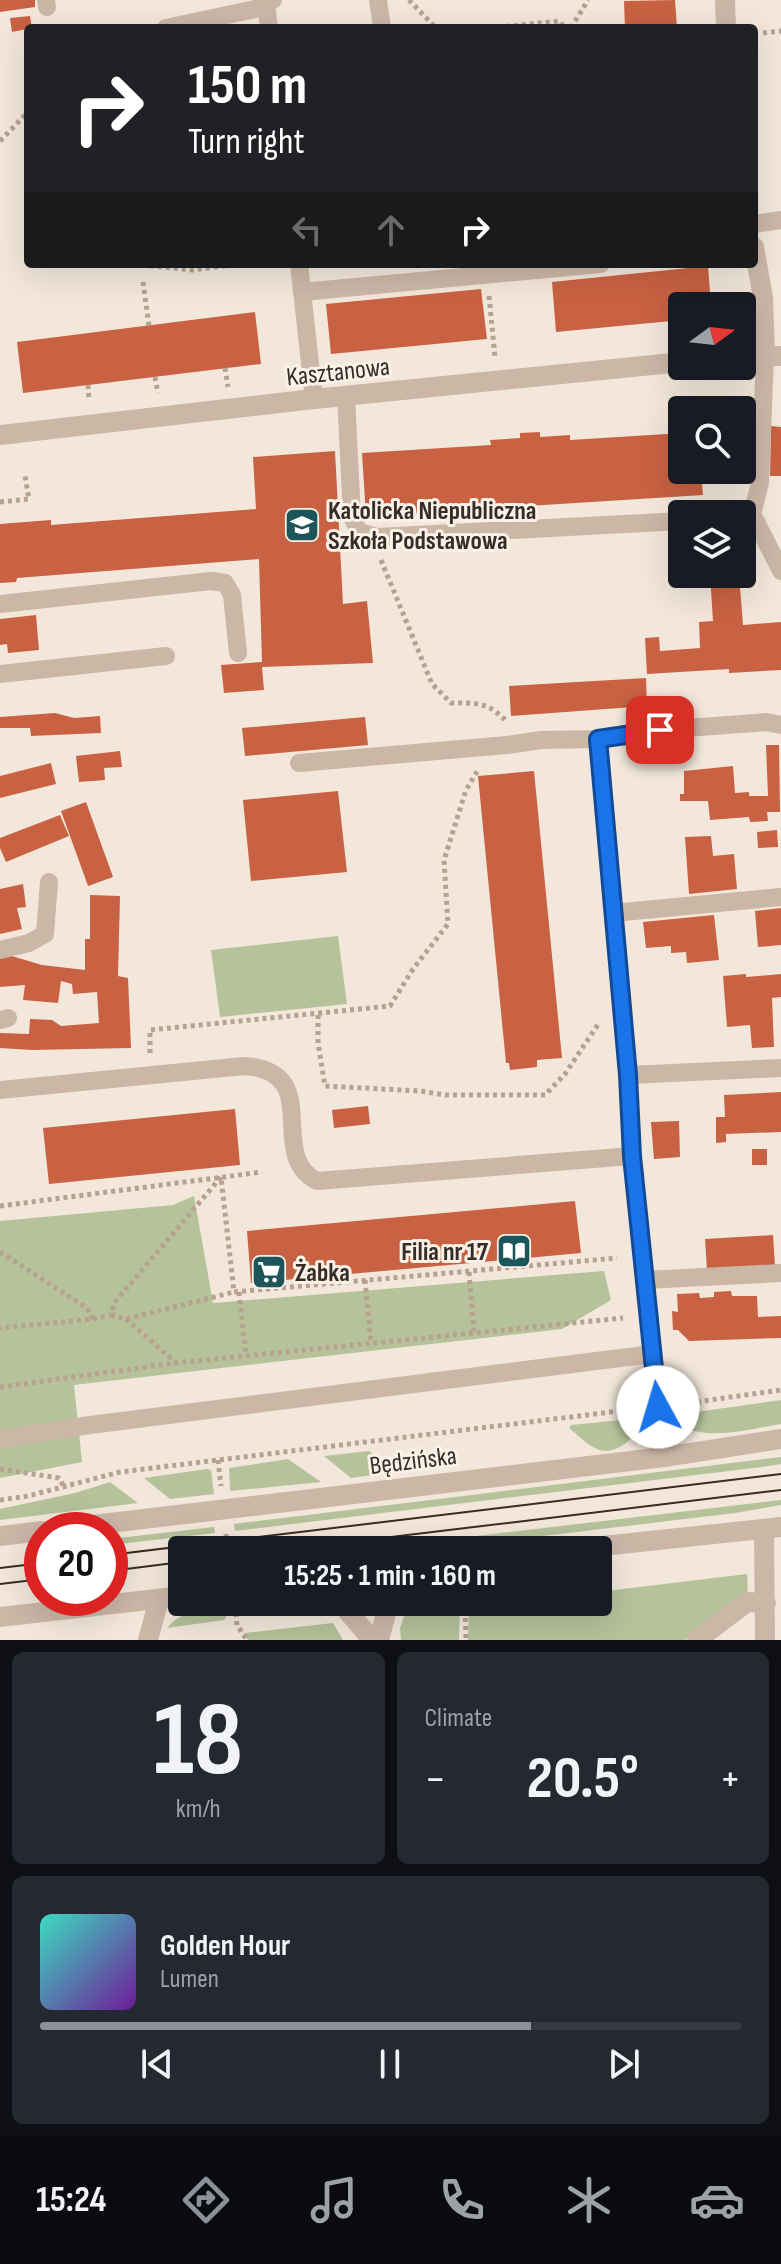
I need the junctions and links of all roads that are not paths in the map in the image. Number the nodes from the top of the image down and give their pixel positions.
1 (378, 0) edge
2 (725, 0) edge
3 (270, 1) edge
4 (185, 24) edge
5 (269, 24) edge
6 (381, 24) edge
7 (726, 24) edge
8 (781, 220) edge
9 (758, 223) edge
10 (299, 268) edge
11 (563, 268) edge
12 (758, 268) edge
13 (411, 274) edge
14 (302, 292) junction
15 (773, 356) edge
16 (668, 363) edge
17 (346, 396) junction
18 (314, 399) junction
19 (0, 435) edge
20 (753, 500) edge
21 (668, 522) edge
22 (756, 530) edge
23 (781, 571) edge
24 (0, 604) edge
25 (238, 653) dead end
26 (166, 656) dead end
27 (0, 674) edge
28 (781, 725) edge
29 (598, 739) junction
30 (299, 763) dead end
31 (49, 882) dead end
32 (781, 897) edge
33 (613, 913) junction
34 (0, 950) edge
35 (781, 1068) edge
36 (628, 1075) junction
37 (0, 1090) edge
38 (632, 1156) junction
39 (781, 1273) edge
40 (645, 1280) junction
41 (652, 1354) junction
42 (0, 1439) edge
43 (781, 1439) edge
44 (664, 1457) junction
45 (128, 1521) edge
46 (772, 1528) edge
47 (24, 1533) edge
48 (0, 1536) edge
49 (612, 1545) edge
50 (168, 1598) edge
51 (159, 1599) junction
52 (766, 1603) junction
53 (352, 1616) edge
54 (385, 1616) edge
55 (0, 1617) edge
56 (148, 1640) edge
57 (372, 1640) edge
58 (379, 1640) edge
59 (697, 1640) edge
60 (765, 1640) edge

1 - 6 lane
2 - 7 street
3 - 4 lane
3 - 5 lane
8 - 9 lane
10 - 14 lane
11 - 13 lane
12 - 15 street
13 - 14 lane
14 - 18 lane
15 - 20 lane
16 - 17 street, Kasztanowa
17 - 18 street, Kasztanowa
17 - 21 lane
18 - 19 street, Kasztanowa
22 - 23 lane
24 - 25 lane
26 - 27 lane
28 - 29 lane
29 - 30 lane
29 - 33 lane
31 - 34 lane
32 - 33 lane
33 - 36 lane
35 - 36 lane
36 - 38 lane
37 - 38 lane
38 - 40 lane
39 - 40 lane
40 - 41 lane
41 - 42 lane
41 - 44 lane
43 - 44 street, Będzińska
44 - 45 street, Będzińska
46 - 49 street
46 - 52 street
47 - 48 street
50 - 51 street
51 - 55 street
51 - 56 street
52 - 59 street
52 - 60 street
53 - 57 street
54 - 58 street

